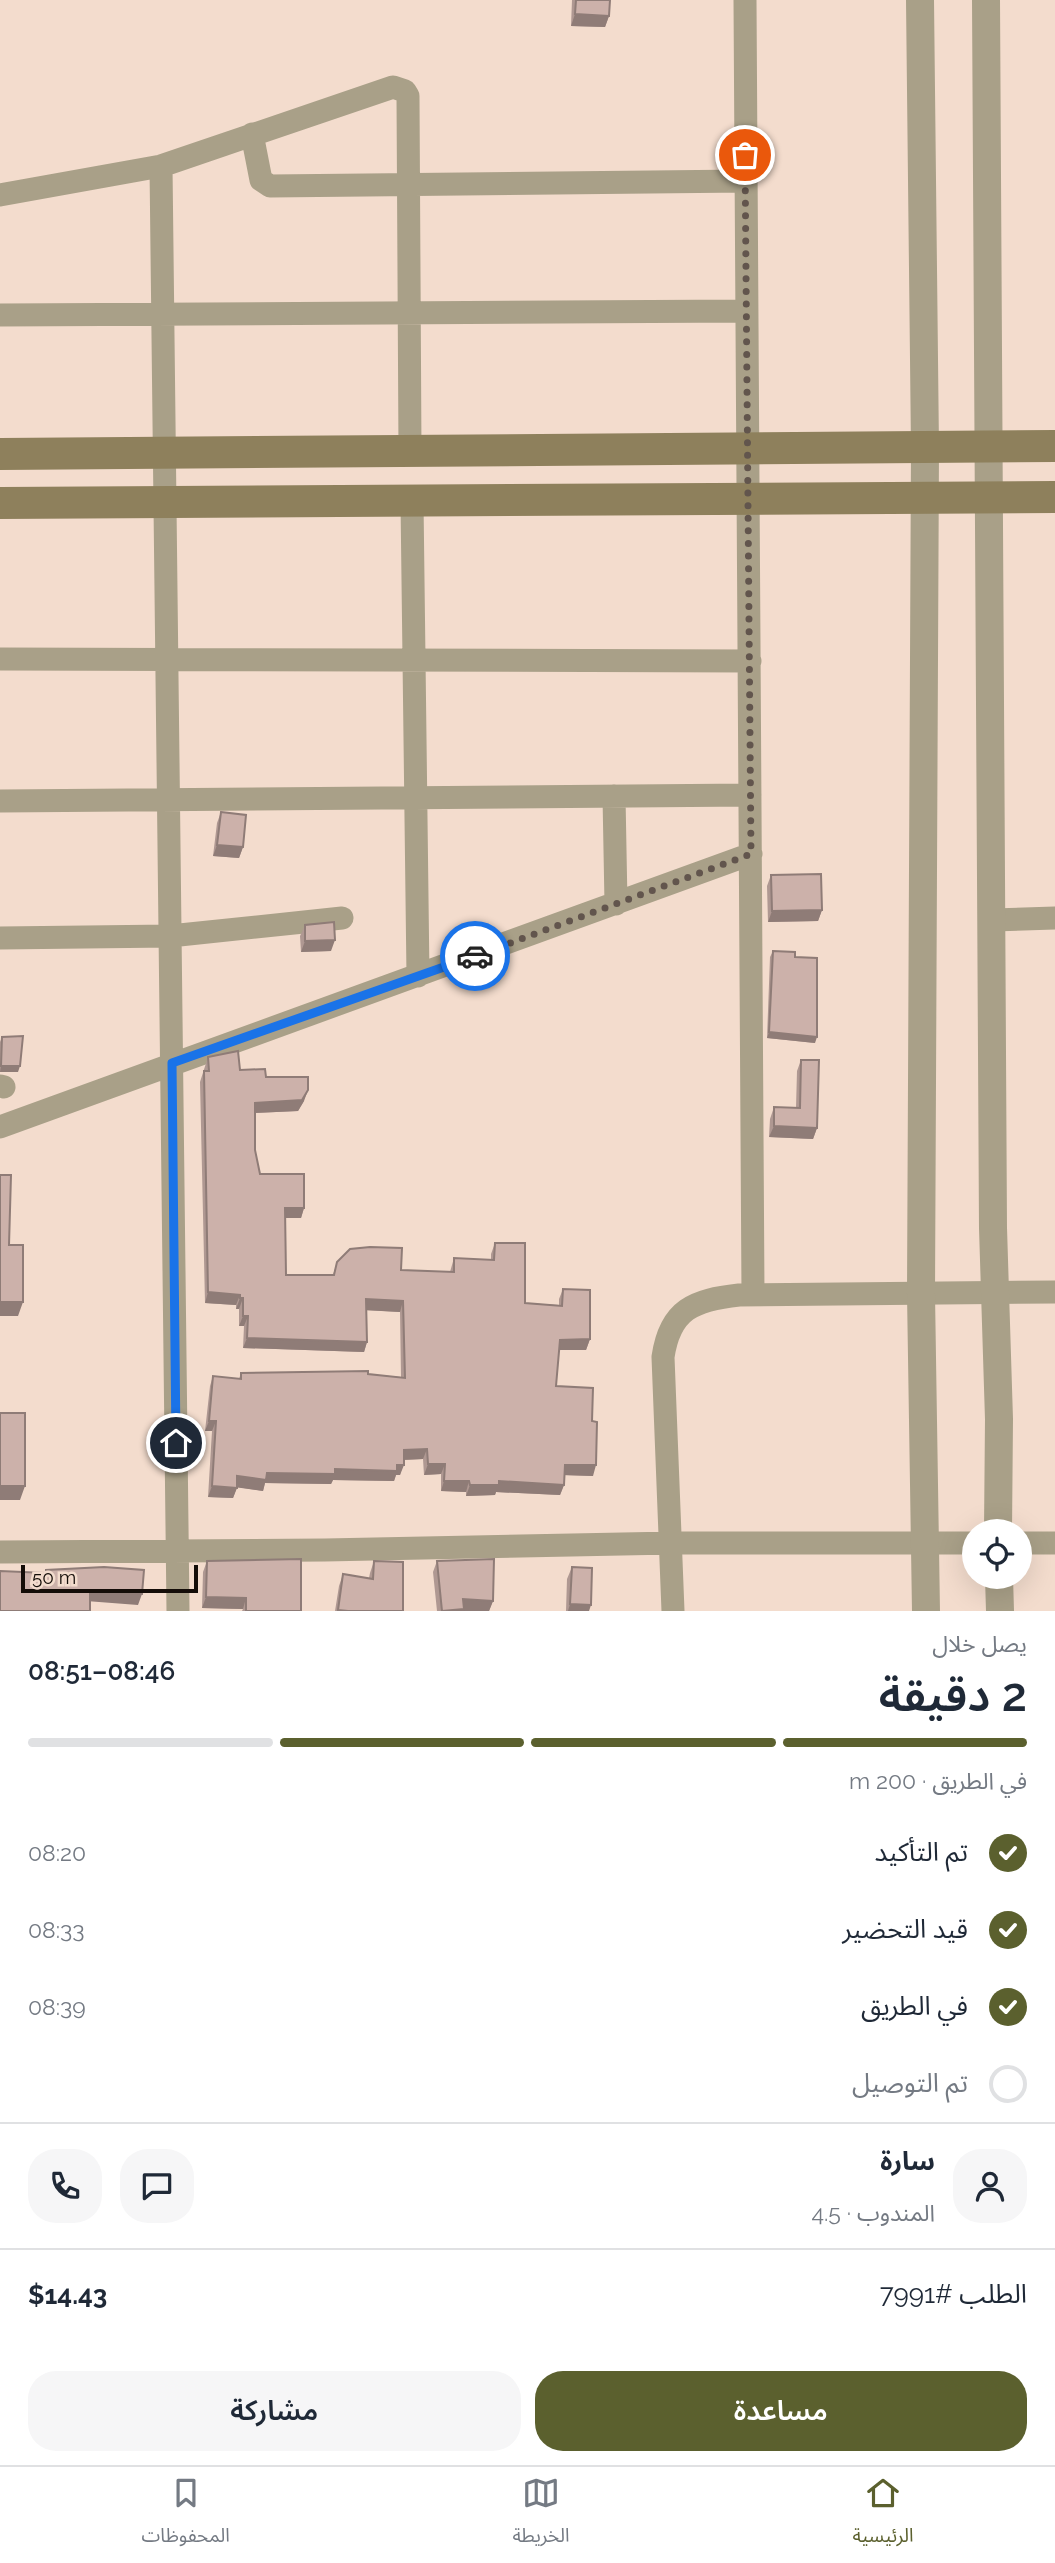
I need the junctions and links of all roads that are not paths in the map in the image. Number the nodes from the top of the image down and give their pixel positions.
1 (745, 0) edge
2 (920, 0) edge
3 (986, 0) edge
4 (252, 134) junction
5 (161, 166) junction
6 (745, 181) junction
7 (408, 185) junction
8 (0, 195) edge
9 (746, 311) junction
10 (409, 313) junction
11 (163, 314) junction
12 (0, 315) edge
13 (989, 446) junction
14 (1055, 446) edge
15 (925, 448) junction
16 (748, 450) junction
17 (410, 452) junction
18 (165, 453) junction
19 (0, 454) edge
20 (990, 497) junction
21 (1055, 497) edge
22 (925, 498) junction
23 (748, 499) junction
24 (412, 500) junction
25 (165, 502) junction
26 (0, 503) edge
27 (0, 660) edge
28 (167, 660) junction
29 (414, 660) junction
30 (750, 661) junction
31 (750, 794) junction
32 (614, 796) junction
33 (415, 797) junction
34 (169, 799) junction
35 (0, 801) edge
36 (751, 854) junction
37 (617, 904) junction
38 (342, 918) dead end
39 (1055, 918) edge
40 (992, 920) junction
41 (170, 936) junction
42 (0, 938) edge
43 (418, 976) junction
44 (172, 1063) junction
45 (0, 1127) edge
46 (1055, 1292) edge
47 (995, 1293) junction
48 (921, 1294) junction
49 (753, 1295) junction
50 (998, 1519) edge
51 (673, 1542) junction
52 (962, 1543) edge
53 (1032, 1543) edge
54 (1055, 1543) edge
55 (924, 1544) junction
56 (0, 1552) edge
57 (178, 1552) junction
58 (999, 1589) edge
59 (178, 1611) edge
60 (673, 1611) edge
61 (926, 1611) edge
62 (1000, 1611) edge

1 - 6 street
2 - 15 street
3 - 13 street
4 - 5 street
4 - 7 street
4 - 7 street
5 - 8 street
5 - 11 street
6 - 7 street
6 - 9 street
7 - 10 street
9 - 10 street
9 - 16 street
10 - 11 street
10 - 17 street
11 - 12 street
11 - 18 street
13 - 14 main road
13 - 15 main road
13 - 20 street
15 - 16 main road
15 - 22 street
16 - 17 main road
16 - 23 street
17 - 18 main road
18 - 19 main road
18 - 25 street
20 - 21 main road
20 - 22 main road
20 - 40 street
22 - 23 main road
22 - 48 street
23 - 24 main road
23 - 30 street
24 - 25 main road
24 - 29 street
25 - 26 main road
25 - 28 street
27 - 28 street
28 - 29 street
28 - 34 street
29 - 30 street
29 - 33 street
30 - 31 street
31 - 32 street
31 - 36 street
32 - 33 street
32 - 37 street
33 - 34 street
33 - 43 street
34 - 35 street
34 - 41 street
36 - 37 street
36 - 49 street
37 - 43 street
38 - 41 street
39 - 40 street
40 - 47 street
41 - 42 street
41 - 44 street
43 - 44 street
44 - 45 street
44 - 57 street
46 - 47 street
47 - 48 street
47 - 50 street
48 - 49 street
48 - 55 street
49 - 51 street
51 - 55 street
51 - 57 street
51 - 60 street
52 - 55 street
53 - 54 street
55 - 61 street
56 - 57 street
57 - 59 street
58 - 62 street

